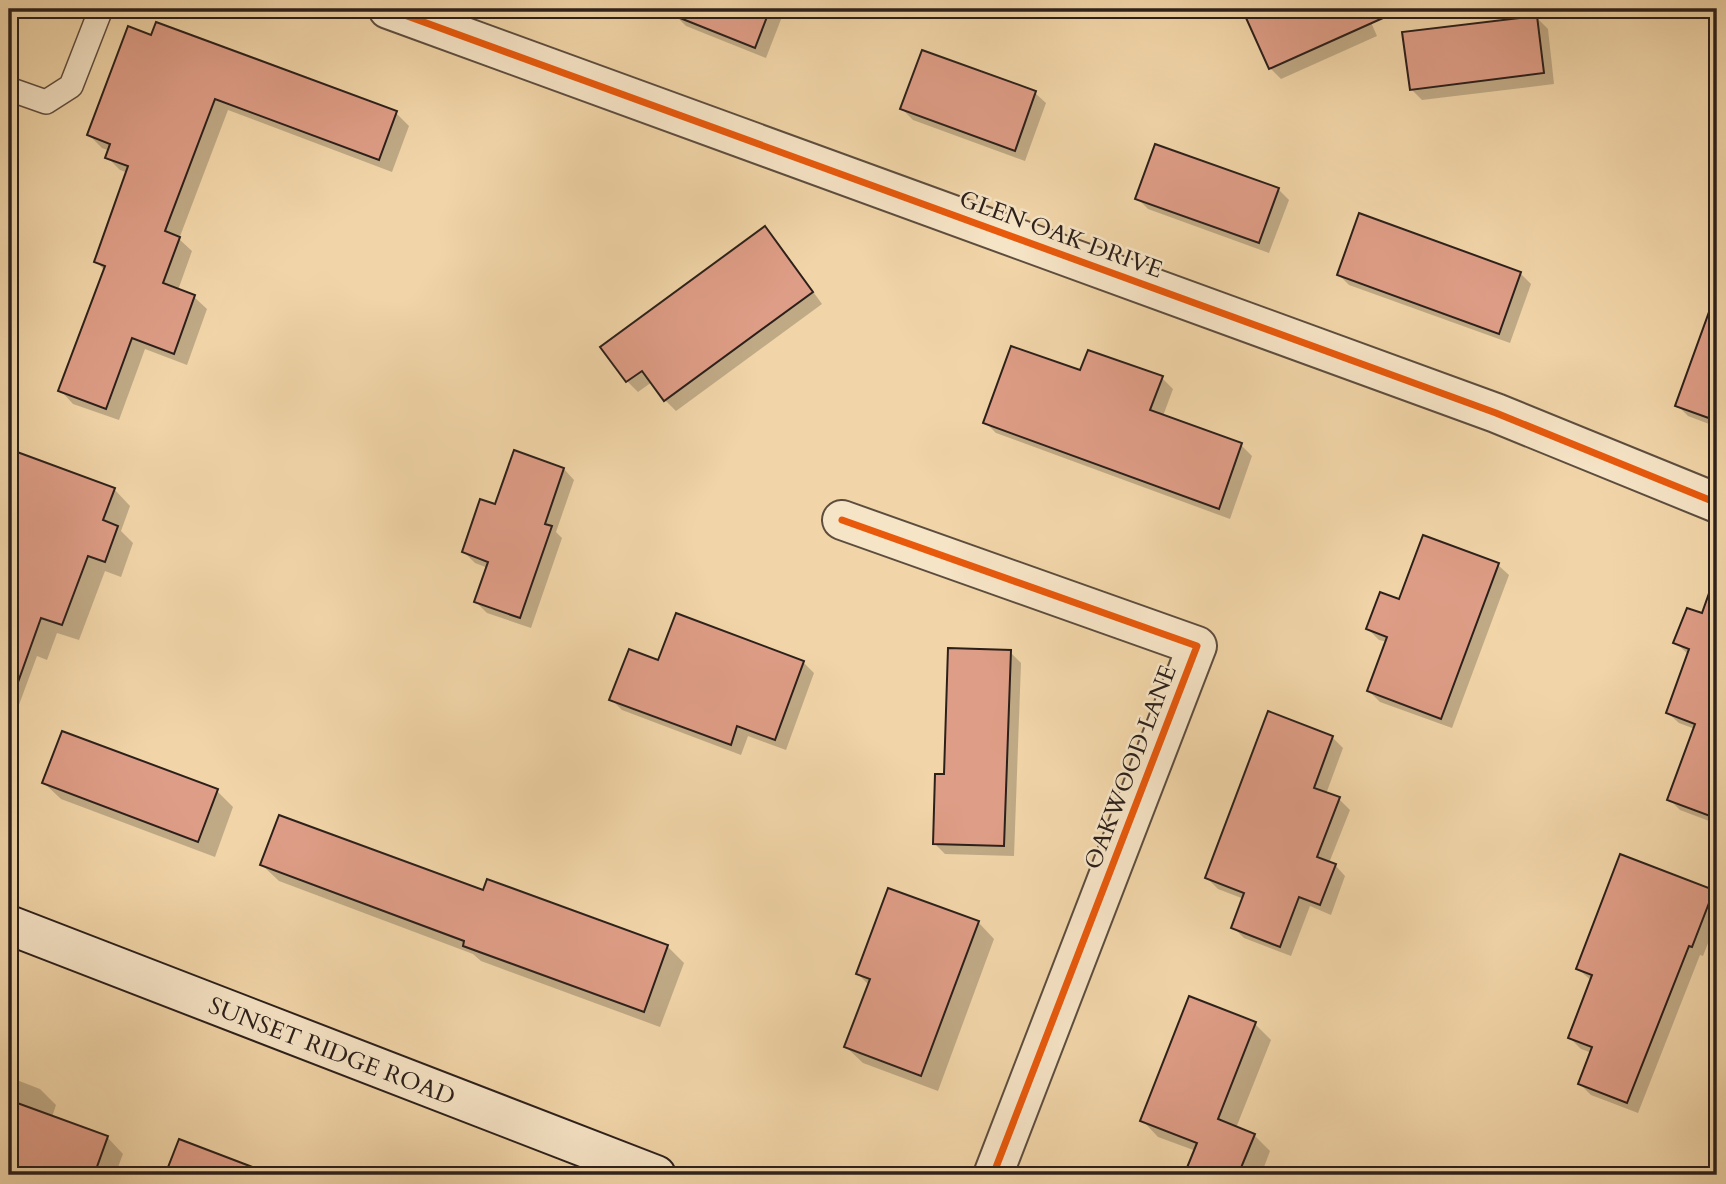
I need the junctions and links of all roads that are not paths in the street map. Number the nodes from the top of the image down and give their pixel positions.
1 (101, 9) edge
2 (388, 9) edge
3 (9, 89) edge
4 (1717, 503) edge
5 (842, 520) dead end
6 (9, 925) edge
7 (656, 1175) edge
8 (993, 1175) edge

1 - 3 lane
2 - 4 street, GLEN OAK DRIVE
5 - 8 street, OAKWOOD LANE
6 - 7 street, SUNSET RIDGE ROAD

